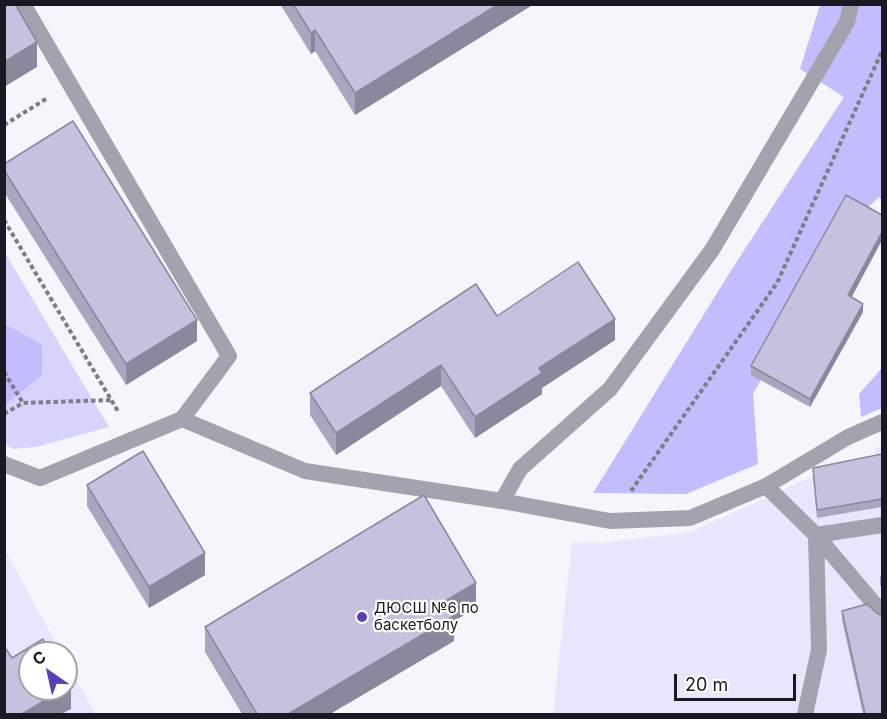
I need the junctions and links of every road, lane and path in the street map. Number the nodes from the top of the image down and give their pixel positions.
1 (23, 4) edge
2 (851, 4) edge
3 (882, 51) edge
4 (69, 84) junction
5 (4, 125) edge
6 (4, 220) edge
7 (4, 372) edge
8 (111, 400) junction
9 (23, 403) junction
10 (4, 414) edge
11 (182, 419) junction
12 (882, 422) edge
13 (135, 439) junction
14 (4, 464) edge
15 (766, 486) junction
16 (502, 501) junction
17 (610, 521) junction
18 (882, 525) edge
19 (816, 535) junction
20 (882, 613) edge
21 (805, 714) edge

1 - 4 street
2 - 16 street
3 - 17 path
4 - 5 path
4 - 11 street
6 - 8 path
7 - 9 path
8 - 9 path
8 - 13 path
9 - 10 path
11 - 13 street
11 - 16 street
12 - 15 street
13 - 14 street
15 - 17 street
15 - 19 street
16 - 17 street
18 - 19 street
19 - 20 street
19 - 21 street

